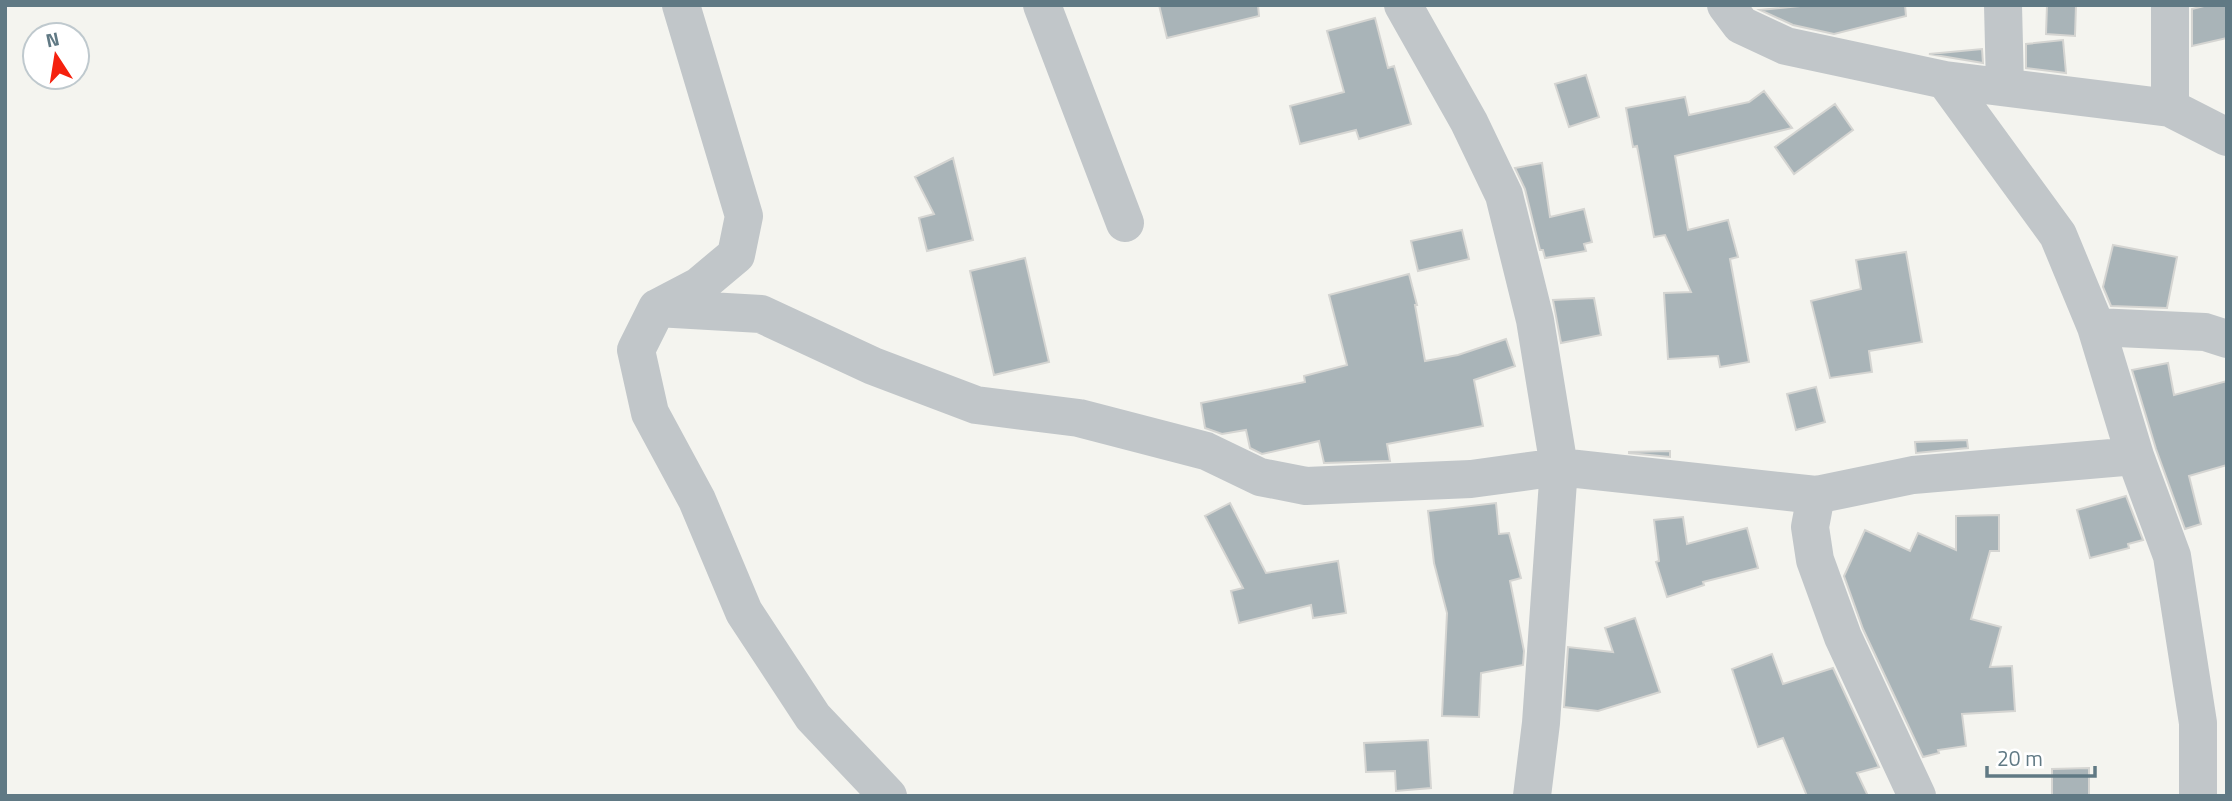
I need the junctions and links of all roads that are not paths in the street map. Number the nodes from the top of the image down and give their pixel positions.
1 (681, 5) edge
2 (1042, 5) edge
3 (1403, 5) edge
4 (1726, 5) edge
5 (2003, 5) edge
6 (2170, 5) edge
7 (1945, 80) junction
8 (2005, 87) junction
9 (2170, 108) junction
10 (2227, 137) edge
11 (1125, 223) dead end
12 (657, 308) junction
13 (2096, 327) junction
14 (2227, 339) edge
15 (2135, 456) junction
16 (1559, 467) junction
17 (1816, 495) junction
18 (888, 796) edge
19 (1532, 796) edge
20 (1917, 796) edge
21 (2198, 796) edge

1 - 12 street
2 - 11 street
3 - 16 street
4 - 7 street
5 - 8 street
6 - 9 street
7 - 8 street
7 - 13 street
8 - 9 street
9 - 10 street
12 - 16 street
12 - 18 street
13 - 14 street
13 - 15 street
15 - 17 street
15 - 21 street
16 - 17 street
16 - 19 street
17 - 20 street

